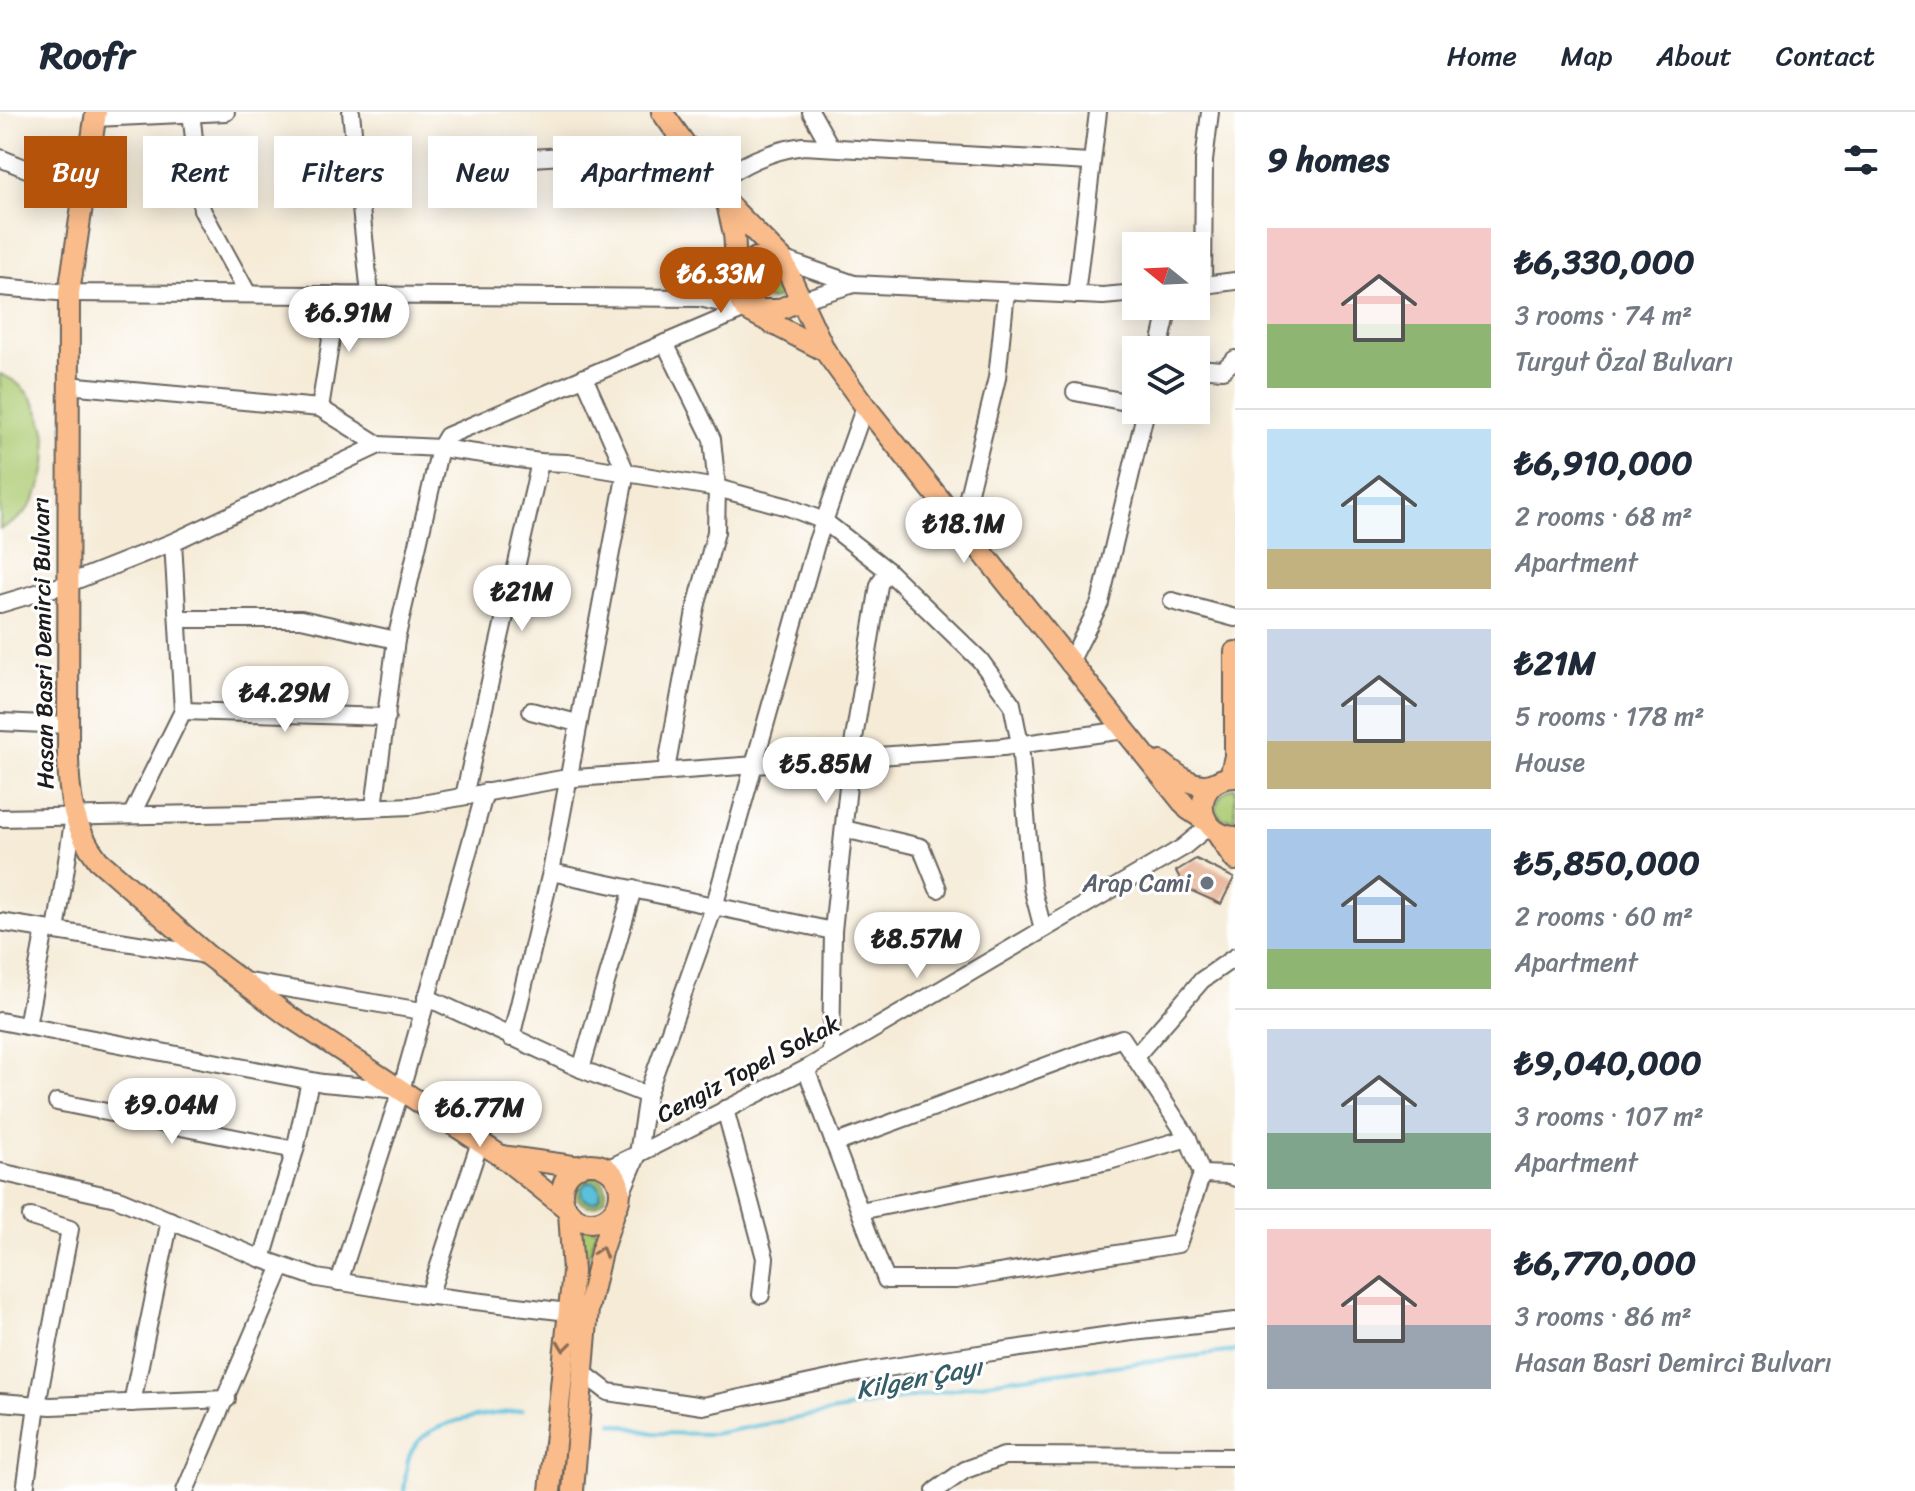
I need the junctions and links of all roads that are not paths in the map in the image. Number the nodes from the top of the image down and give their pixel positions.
1 (226, 112) edge
2 (351, 112) edge
3 (662, 112) edge
4 (811, 112) edge
5 (1098, 112) edge
6 (1210, 112) edge
7 (191, 113) edge
8 (95, 115) edge
9 (92, 136) edge
10 (679, 136) edge
11 (830, 146) junction
12 (0, 158) edge
13 (1090, 162) junction
14 (741, 166) edge
15 (24, 168) edge
16 (81, 208) edge
17 (728, 208) edge
18 (732, 208) edge
19 (1202, 232) edge
20 (782, 259) junction
21 (735, 279) junction
22 (1235, 281) edge
23 (854, 284) junction
24 (1210, 284) edge
25 (0, 287) edge
26 (1006, 292) junction
27 (69, 293) junction
28 (248, 294) junction
29 (1122, 294) edge
30 (338, 295) junction
31 (370, 295) junction
32 (1076, 295) junction
33 (700, 298) junction
34 (801, 300) junction
35 (745, 309) junction
36 (665, 343) junction
37 (825, 351) junction
38 (1235, 359) edge
39 (1210, 369) edge
40 (584, 377) junction
41 (67, 385) junction
42 (1075, 392) dead end
43 (1122, 401) edge
44 (865, 406) junction
45 (320, 408) junction
46 (1143, 424) edge
47 (379, 445) junction
48 (440, 448) junction
49 (540, 462) junction
50 (626, 472) junction
51 (717, 488) junction
52 (824, 521) junction
53 (961, 525) junction
54 (173, 542) junction
55 (887, 570) junction
56 (67, 584) junction
57 (1172, 601) dead end
58 (0, 604) edge
59 (1235, 618) edge
60 (178, 619) junction
61 (396, 640) junction
62 (1235, 652) edge
63 (1069, 664) junction
64 (183, 711) junction
65 (531, 711) dead end
66 (387, 717) junction
67 (0, 722) edge
68 (577, 723) junction
69 (68, 725) junction
70 (1125, 730) junction
71 (1020, 744) junction
72 (1141, 748) junction
73 (851, 757) junction
74 (754, 763) junction
75 (666, 770) junction
76 (567, 778) junction
77 (1226, 779) edge
78 (485, 792) junction
79 (464, 796) junction
80 (374, 807) junction
81 (132, 814) junction
82 (74, 816) junction
83 (0, 818) edge
84 (844, 829) junction
85 (1216, 829) edge
86 (1235, 860) edge
87 (551, 872) junction
88 (633, 889) junction
89 (938, 889) dead end
90 (714, 907) junction
91 (0, 922) edge
92 (1043, 929) junction
93 (50, 930) junction
94 (833, 931) junction
95 (207, 955) junction
96 (1235, 957) edge
97 (241, 981) junction
98 (424, 1004) junction
99 (0, 1021) edge
100 (27, 1026) junction
101 (511, 1038) junction
102 (831, 1054) junction
103 (1135, 1057) junction
104 (581, 1069) junction
105 (806, 1069) junction
106 (310, 1081) junction
107 (401, 1090) junction
108 (647, 1095) junction
109 (57, 1102) dead end
110 (725, 1109) junction
111 (1188, 1138) junction
112 (480, 1142) junction
113 (834, 1144) junction
114 (295, 1150) junction
115 (638, 1154) junction
116 (501, 1156) junction
117 (580, 1167) junction
118 (607, 1169) junction
119 (0, 1172) edge
120 (1233, 1172) edge
121 (1202, 1174) junction
122 (617, 1205) junction
123 (568, 1210) junction
124 (860, 1211) junction
125 (31, 1217) dead end
126 (170, 1220) junction
127 (262, 1259) junction
128 (282, 1266) junction
129 (339, 1282) junction
130 (761, 1295) dead end
131 (429, 1296) junction
132 (568, 1312) junction
133 (1235, 1321) edge
134 (582, 1372) junction
135 (227, 1399) junction
136 (0, 1402) edge
137 (132, 1403) junction
138 (37, 1405) junction
139 (1235, 1457) edge
140 (958, 1483) edge
141 (25, 1491) edge
142 (185, 1491) edge
143 (550, 1491) edge
144 (573, 1491) edge
145 (935, 1491) edge

1 - 7 street
2 - 31 street
3 - 10 main road
4 - 11 street
5 - 13 street
6 - 19 street
7 - 8 street
7 - 28 street
8 - 9 main road, Hasan Basri Demirci Bulvarı
11 - 13 street
11 - 14 street
12 - 15 street
13 - 32 street
16 - 27 main road, Hasan Basri Demirci Bulvarı
17 - 21 main road
18 - 20 main road
20 - 21 main road
20 - 23 street
20 - 34 main road
21 - 33 street
21 - 35 main road
22 - 24 street
23 - 26 street
23 - 34 street
25 - 27 street
26 - 32 street
26 - 53 street
27 - 28 street
27 - 41 main road, Hasan Basri Demirci Bulvarı
28 - 30 street
29 - 32 street
30 - 31 street
30 - 45 street
31 - 33 street
33 - 35 street
34 - 35 main road
34 - 37 main road
35 - 36 street
35 - 37 main road
36 - 40 street
36 - 51 street
37 - 44 main road
38 - 39 street
40 - 48 street
40 - 50 street
41 - 45 street
41 - 56 main road, Hasan Basri Demirci Bulvarı
42 - 43 street
44 - 52 street
44 - 53 main road
45 - 47 street
46 - 63 street
47 - 48 street
47 - 54 street
48 - 49 street
48 - 61 street
49 - 50 street
49 - 79 street
50 - 51 street
50 - 68 street
51 - 52 street
51 - 75 street
52 - 55 street
52 - 74 street
53 - 63 main road
54 - 56 street
54 - 60 street
55 - 71 street
55 - 73 street
56 - 58 street
56 - 69 main road, Hasan Basri Demirci Bulvarı
57 - 59 street
60 - 61 street
60 - 64 street
61 - 66 street
62 - 77 main road
63 - 70 main road
64 - 66 street
64 - 81 street
65 - 68 street
66 - 80 street
67 - 69 street
68 - 76 street
69 - 82 main road, Hasan Basri Demirci Bulvarı
70 - 71 street
70 - 72 main road
71 - 73 street
71 - 92 street
72 - 77 main road
72 - 85 main road
73 - 74 street
73 - 84 street
74 - 75 street
74 - 90 street
75 - 76 street
76 - 78 street
76 - 87 street
77 - 85 main road
78 - 79 street
78 - 98 street
79 - 80 street
80 - 81 street
81 - 82 street
82 - 83 street
82 - 93 street
82 - 95 main road, Hasan Basri Demirci Bulvarı
84 - 89 street
84 - 94 street
85 - 86 main road
85 - 92 street, Cengiz Topel Sokak
87 - 88 street
87 - 101 street
88 - 90 street
88 - 104 street
90 - 94 street
90 - 108 street
91 - 93 street
92 - 102 street, Cengiz Topel Sokak
93 - 95 street
93 - 100 street
94 - 102 street
95 - 97 main road, Hasan Basri Demirci Bulvarı
96 - 103 street
97 - 98 street
97 - 107 main road, Hasan Basri Demirci Bulvarı
98 - 101 street
98 - 107 street
99 - 100 street
100 - 106 street
101 - 104 street
102 - 105 street, Cengiz Topel Sokak
103 - 111 street
103 - 113 street
104 - 108 street
105 - 110 street, Cengiz Topel Sokak
105 - 113 street
106 - 107 street
106 - 114 street
107 - 112 main road, Hasan Basri Demirci Bulvarı
107 - 129 street
108 - 115 street
109 - 114 street
110 - 115 street, Cengiz Topel Sokak
110 - 130 street
111 - 121 street
111 - 124 street
112 - 116 main road, Hasan Basri Demirci Bulvarı
112 - 131 street
113 - 124 street
114 - 127 street
115 - 118 street, Cengiz Topel Sokak
115 - 122 street
116 - 117 main road, Hasan Basri Demirci Bulvarı
116 - 123 main road, Hasan Basri Demirci Bulvarı
117 - 118 main road
117 - 123 main road
118 - 122 main road
119 - 126 street
120 - 121 street
121 - 124 street
122 - 123 main road
134 -> 122 main road
123 - 132 main road
125 - 138 street
126 - 127 street
126 - 137 street
127 - 128 street
128 - 129 street
128 - 135 street
129 - 131 street
131 - 132 street
132 -> 143 main road
133 - 134 street
134 - 144 main road
135 - 137 street
135 - 142 street
136 - 138 street
137 - 138 street
138 - 141 street
139 - 140 street
140 - 145 street

